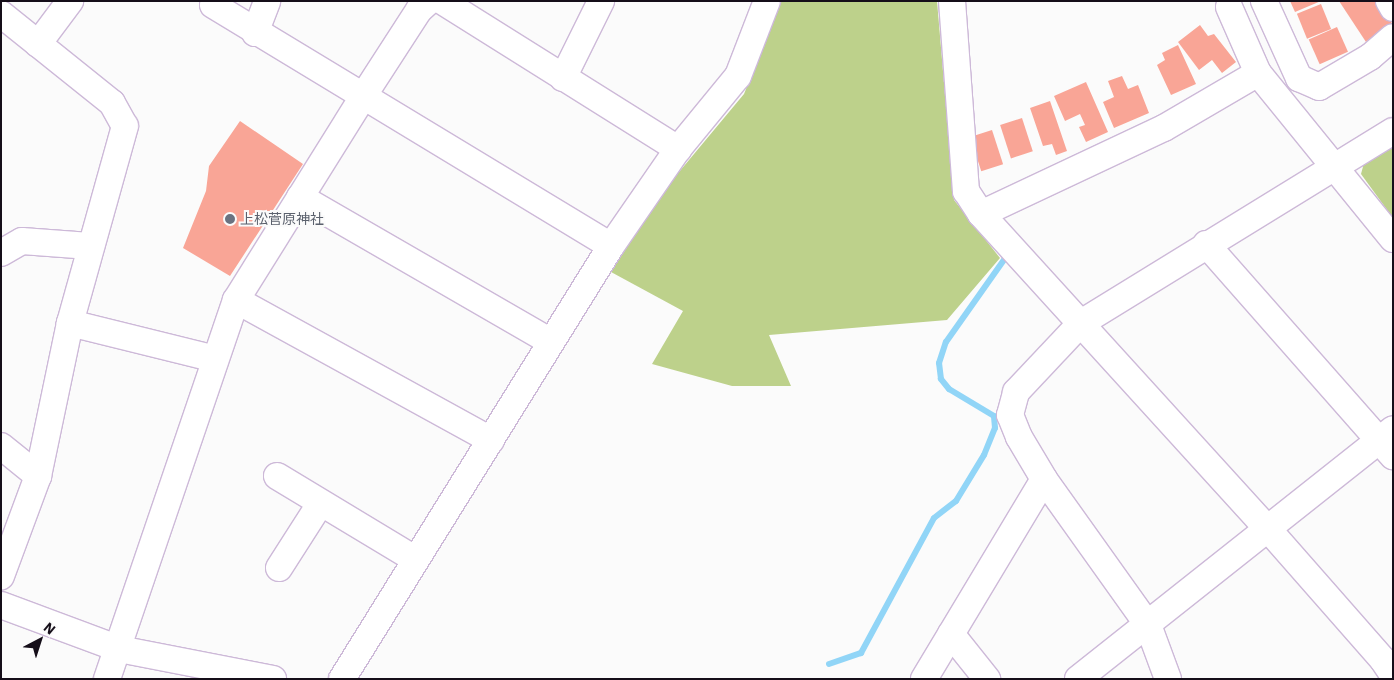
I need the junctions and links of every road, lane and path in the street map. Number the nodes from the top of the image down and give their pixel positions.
1 (70, 1) edge
2 (267, 1) edge
3 (429, 1) edge
4 (442, 1) edge
5 (601, 1) edge
6 (767, 1) edge
7 (952, 1) edge
8 (1264, 1) edge
9 (1389, 1) edge
10 (213, 5) dead end
11 (1229, 7) dead end
12 (1393, 8) edge
13 (1, 14) edge
14 (255, 33) junction
15 (1393, 37) edge
16 (38, 44) junction
17 (1258, 73) junction
18 (563, 78) junction
19 (1299, 78) junction
20 (1276, 95) junction
21 (362, 98) junction
22 (1393, 132) edge
23 (678, 149) junction
24 (1334, 165) junction
25 (300, 197) junction
26 (980, 214) junction
27 (1393, 239) edge
28 (1206, 244) junction
29 (90, 246) junction
30 (611, 246) junction
31 (1, 253) edge
32 (236, 300) junction
33 (70, 323) junction
34 (1081, 323) junction
35 (549, 341) junction
36 (215, 359) junction
37 (491, 440) junction
38 (1388, 441) edge
39 (1, 446) edge
40 (38, 476) junction
41 (277, 476) dead end
42 (1044, 479) junction
43 (320, 504) junction
44 (1268, 529) junction
45 (416, 560) junction
46 (279, 568) dead end
47 (1, 576) edge
48 (1, 605) edge
49 (1148, 625) junction
50 (951, 634) junction
51 (119, 649) junction
52 (351, 675) edge
53 (1393, 675) edge
54 (107, 679) edge
55 (273, 679) edge
56 (924, 679) edge
57 (987, 679) edge
58 (1078, 679) edge
59 (1168, 679) edge

1 - 16 street
2 - 14 street
3 - 21 street
4 - 18 street
5 - 18 street
6 - 23 street
7 - 26 street
8 - 19 street
9 - 12 street
10 - 14 street
11 - 17 street
13 - 16 street
14 - 21 street
15 - 19 street
16 - 29 street
17 - 20 street
17 - 26 street
18 - 23 street
19 - 20 street
20 - 24 street
21 - 25 street
21 - 30 street
22 - 24 street
23 - 30 street
24 - 27 street
24 - 28 street
25 - 32 street
25 - 35 street
26 - 34 street
28 - 34 street
28 - 38 street
29 - 31 street
29 - 33 street
30 - 35 street
32 - 36 street
32 - 37 street
33 - 36 street
33 - 40 street
34 - 42 street
34 - 44 street
35 - 37 street
36 - 51 street
37 - 45 street
38 - 44 street
39 - 40 street
40 - 47 street
41 - 43 street
42 - 49 street
42 - 50 street
43 - 45 street
43 - 46 street
44 - 49 street
44 - 53 street
45 - 52 street
48 - 51 street
49 - 58 street
49 - 59 street
50 - 56 street
50 - 57 street
51 - 54 street
51 - 55 street

